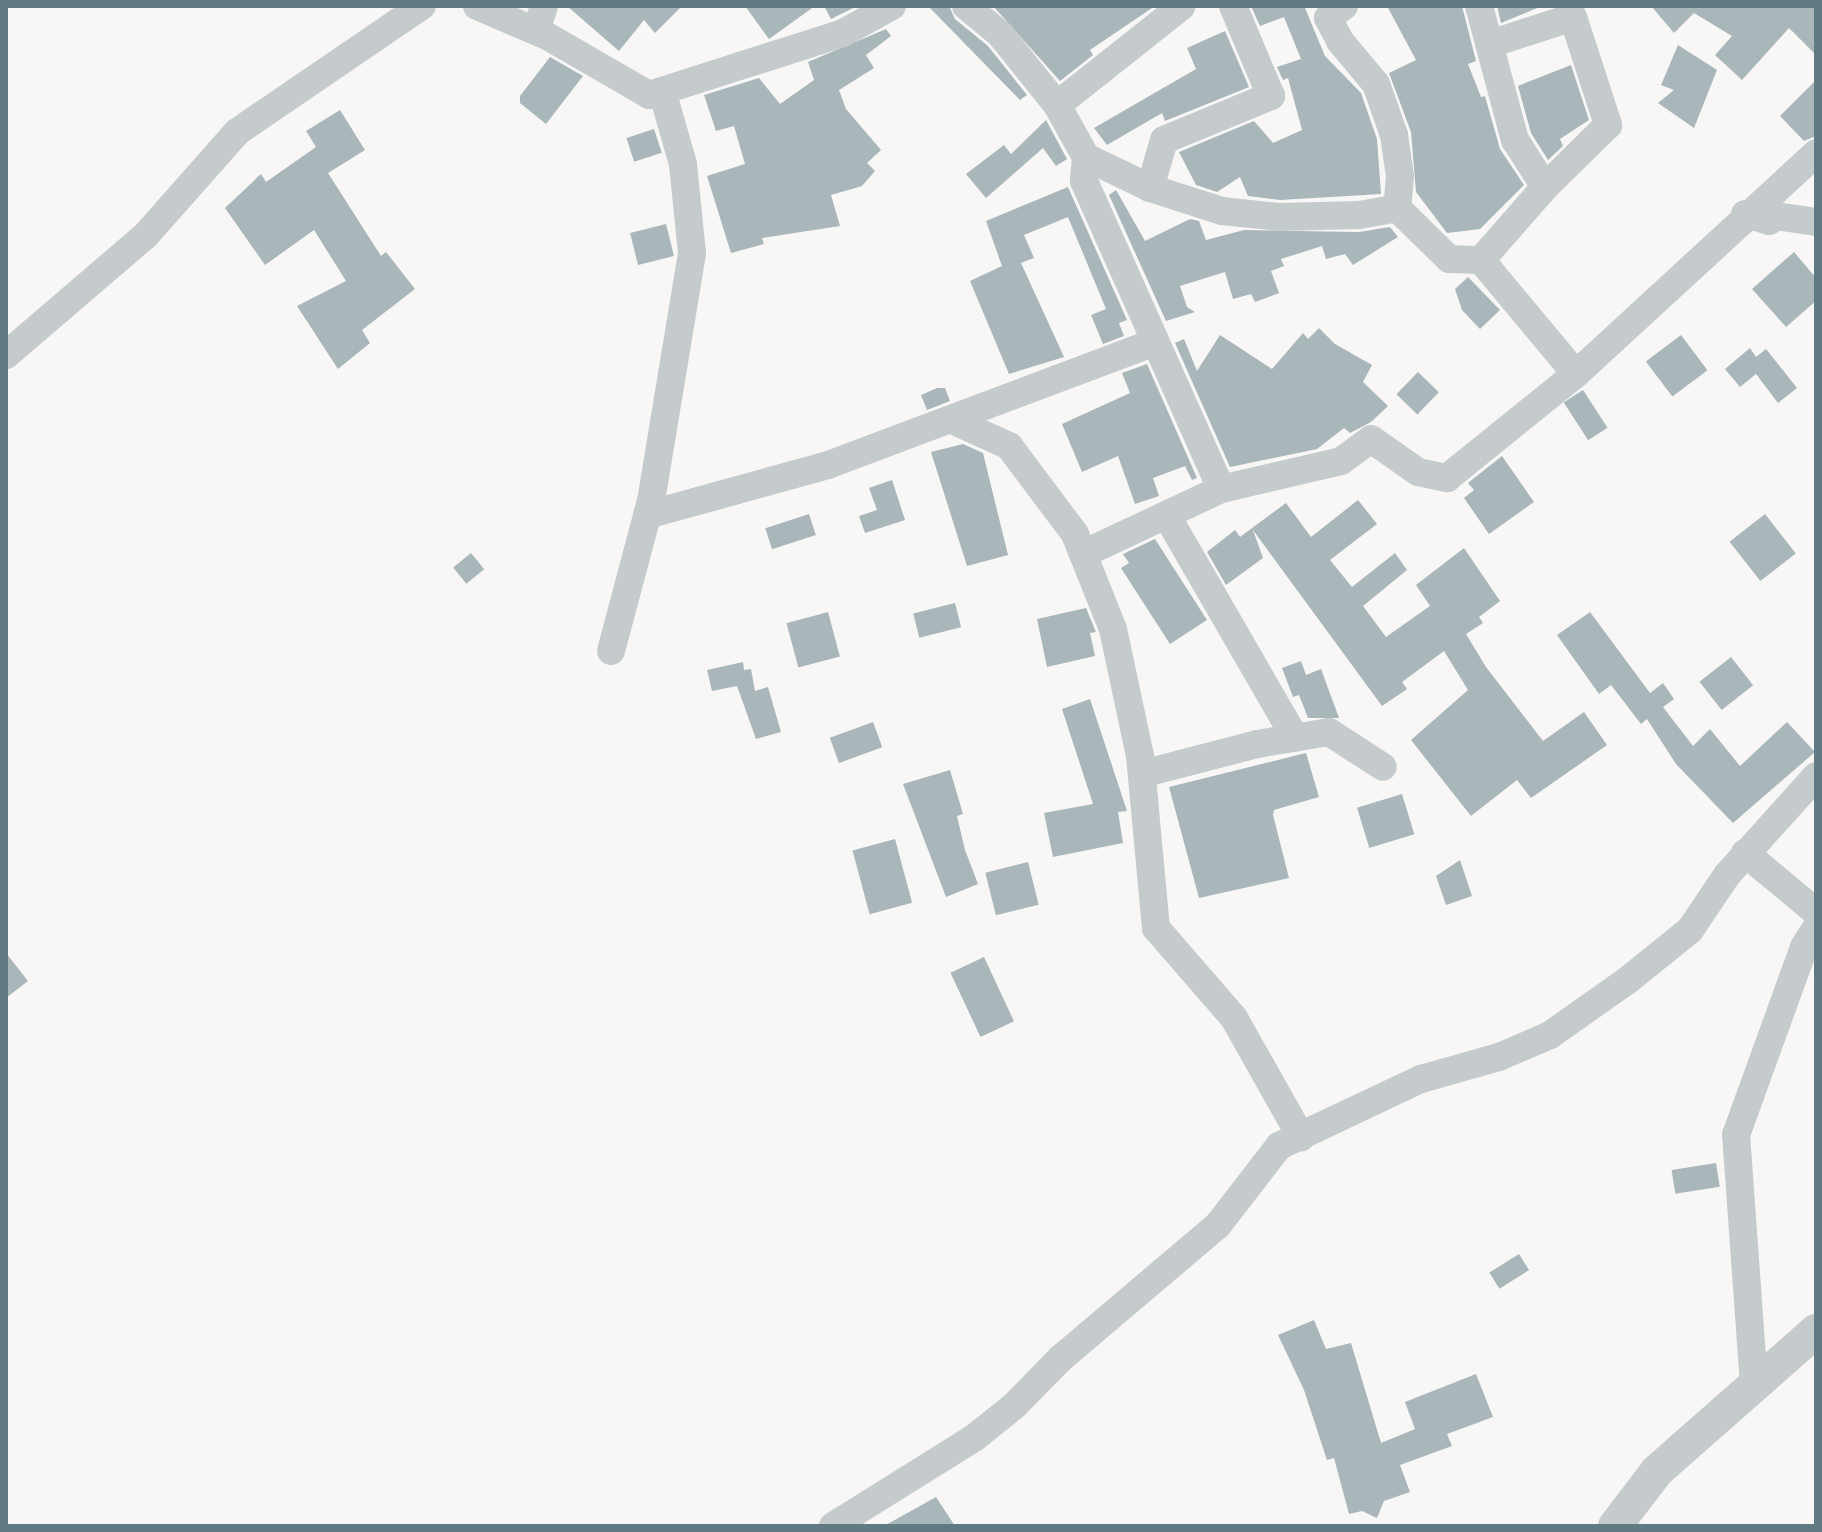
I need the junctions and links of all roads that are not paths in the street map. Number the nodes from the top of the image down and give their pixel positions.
1 (422, 6) edge
2 (477, 6) edge
3 (892, 6) edge
4 (966, 6) edge
5 (1182, 6) edge
6 (1233, 6) edge
7 (1344, 6) edge
8 (1479, 6) edge
9 (1578, 12) edge
10 (540, 18) edge
11 (1490, 44) junction
12 (662, 91) junction
13 (1057, 105) junction
14 (1816, 153) edge
15 (1086, 157) junction
16 (1545, 187) junction
17 (1150, 188) junction
18 (1397, 208) junction
19 (1745, 214) junction
20 (1816, 222) edge
21 (1481, 260) junction
22 (1156, 342) junction
23 (6, 355) edge
24 (1576, 374) junction
25 (952, 420) junction
26 (1221, 489) junction
27 (647, 515) junction
28 (1167, 516) junction
29 (1083, 554) junction
30 (611, 651) dead end
31 (1295, 738) junction
32 (1383, 767) dead end
33 (1142, 774) junction
34 (1816, 776) edge
35 (1745, 853) junction
36 (1816, 912) edge
37 (1816, 928) edge
38 (1301, 1137) junction
39 (1816, 1331) edge
40 (1754, 1385) junction
41 (833, 1526) edge
42 (1615, 1526) edge

1 - 23 street
2 - 10 street
3 - 12 street
4 - 13 street
5 - 13 street
6 - 17 street
7 - 18 street
8 - 11 street
9 - 11 street
9 - 16 street
10 - 12 street
11 - 16 street
12 - 27 street
13 - 15 street
14 - 19 street
15 - 17 street
15 - 22 street
16 - 21 street
17 - 18 street
18 - 21 street
19 - 20 street
19 - 24 street
21 - 24 street
22 - 25 street
22 - 26 street
24 - 26 street
25 - 27 street
25 - 29 street
26 - 28 street
27 - 30 street
28 - 29 street
28 - 31 street
29 - 33 street
31 - 32 street
31 - 33 street
33 - 38 street
34 - 35 street
35 - 36 street
35 - 38 street
37 - 40 street
38 - 41 street
39 - 40 street
40 - 42 street

